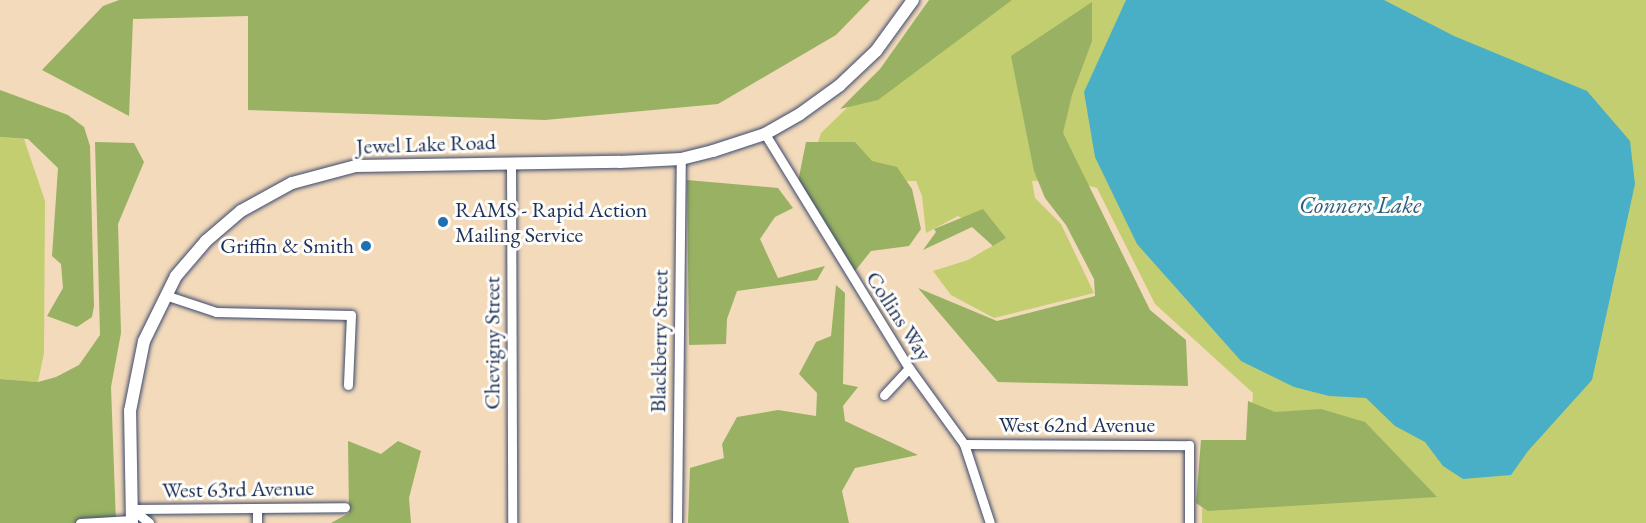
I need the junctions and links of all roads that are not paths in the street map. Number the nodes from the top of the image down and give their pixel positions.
1 (913, 0) edge
2 (765, 134) junction
3 (681, 159) junction
4 (511, 162) junction
5 (165, 295) junction
6 (909, 368) junction
7 (348, 385) dead end
8 (884, 395) dead end
9 (964, 444) junction
10 (345, 507) dead end
11 (257, 508) junction
12 (132, 517) edge
13 (80, 523) edge
14 (149, 523) edge
15 (257, 523) edge
16 (512, 523) edge
17 (677, 523) edge
18 (990, 523) edge
19 (1189, 523) edge

1 - 2 main road, Jewel Lake Road
2 - 3 main road, Jewel Lake Road
2 - 6 street, Collins Way
3 - 4 main road, Jewel Lake Road
3 - 17 street, Blackberry Street
4 - 5 main road, Jewel Lake Road
4 - 16 street, Chevigny Street
5 - 7 street
5 - 12 main road, Jewel Lake Road
6 - 8 street
6 - 9 street, Collins Way
9 - 18 street, Collins Way
9 - 19 street, West 62nd Avenue
10 - 11 street, West 63rd Avenue
11 - 12 street, West 63rd Avenue
11 - 15 street
12 - 13 street, West 63rd Avenue
12 - 14 street

